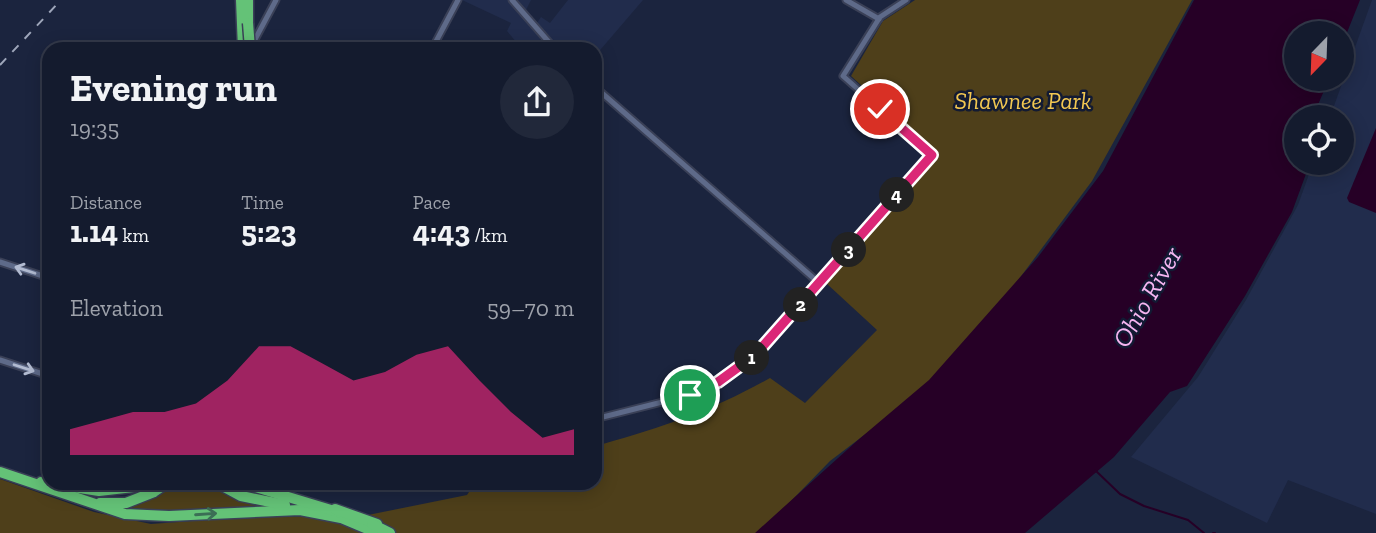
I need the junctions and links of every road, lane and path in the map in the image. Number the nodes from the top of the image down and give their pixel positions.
1 (241, 0) edge
2 (248, 0) edge
3 (276, 0) edge
4 (458, 0) edge
5 (512, 0) edge
6 (846, 0) edge
7 (906, 0) edge
8 (878, 19) junction
9 (245, 20) junction
10 (243, 42) edge
11 (249, 42) edge
12 (254, 42) edge
13 (435, 42) edge
14 (549, 42) edge
15 (602, 94) edge
16 (0, 262) edge
17 (42, 276) edge
18 (819, 284) junction
19 (0, 360) edge
20 (42, 374) edge
21 (602, 417) edge
22 (2, 471) edge
23 (26, 478) junction
24 (42, 480) edge
25 (42, 481) edge
26 (42, 483) edge
27 (42, 484) edge
28 (56, 490) edge
29 (62, 490) edge
30 (157, 490) edge
31 (230, 490) edge
32 (268, 490) edge
33 (275, 490) edge
34 (281, 490) edge
35 (290, 494) junction
36 (315, 512) junction
37 (366, 521) junction
38 (377, 533) edge
39 (392, 533) edge

1 - 9 highway
2 - 9 highway
3 - 12 street
4 - 13 street
5 - 14 street
6 - 8 street
7 - 8 street
8 - 18 street
9 - 10 highway
9 - 11 highway, bridge
15 - 18 street
17 -> 16 street
18 - 21 street
19 -> 20 street
22 - 23 highway
22 - 24 highway
23 - 25 highway
23 - 26 highway, bridge
23 -> 27 highway
28 -> 36 highway
29 - 30 highway, bridge
31 - 36 highway
32 - 37 highway
33 - 35 highway
34 - 35 highway
35 - 37 highway
36 - 38 highway
37 - 39 highway

